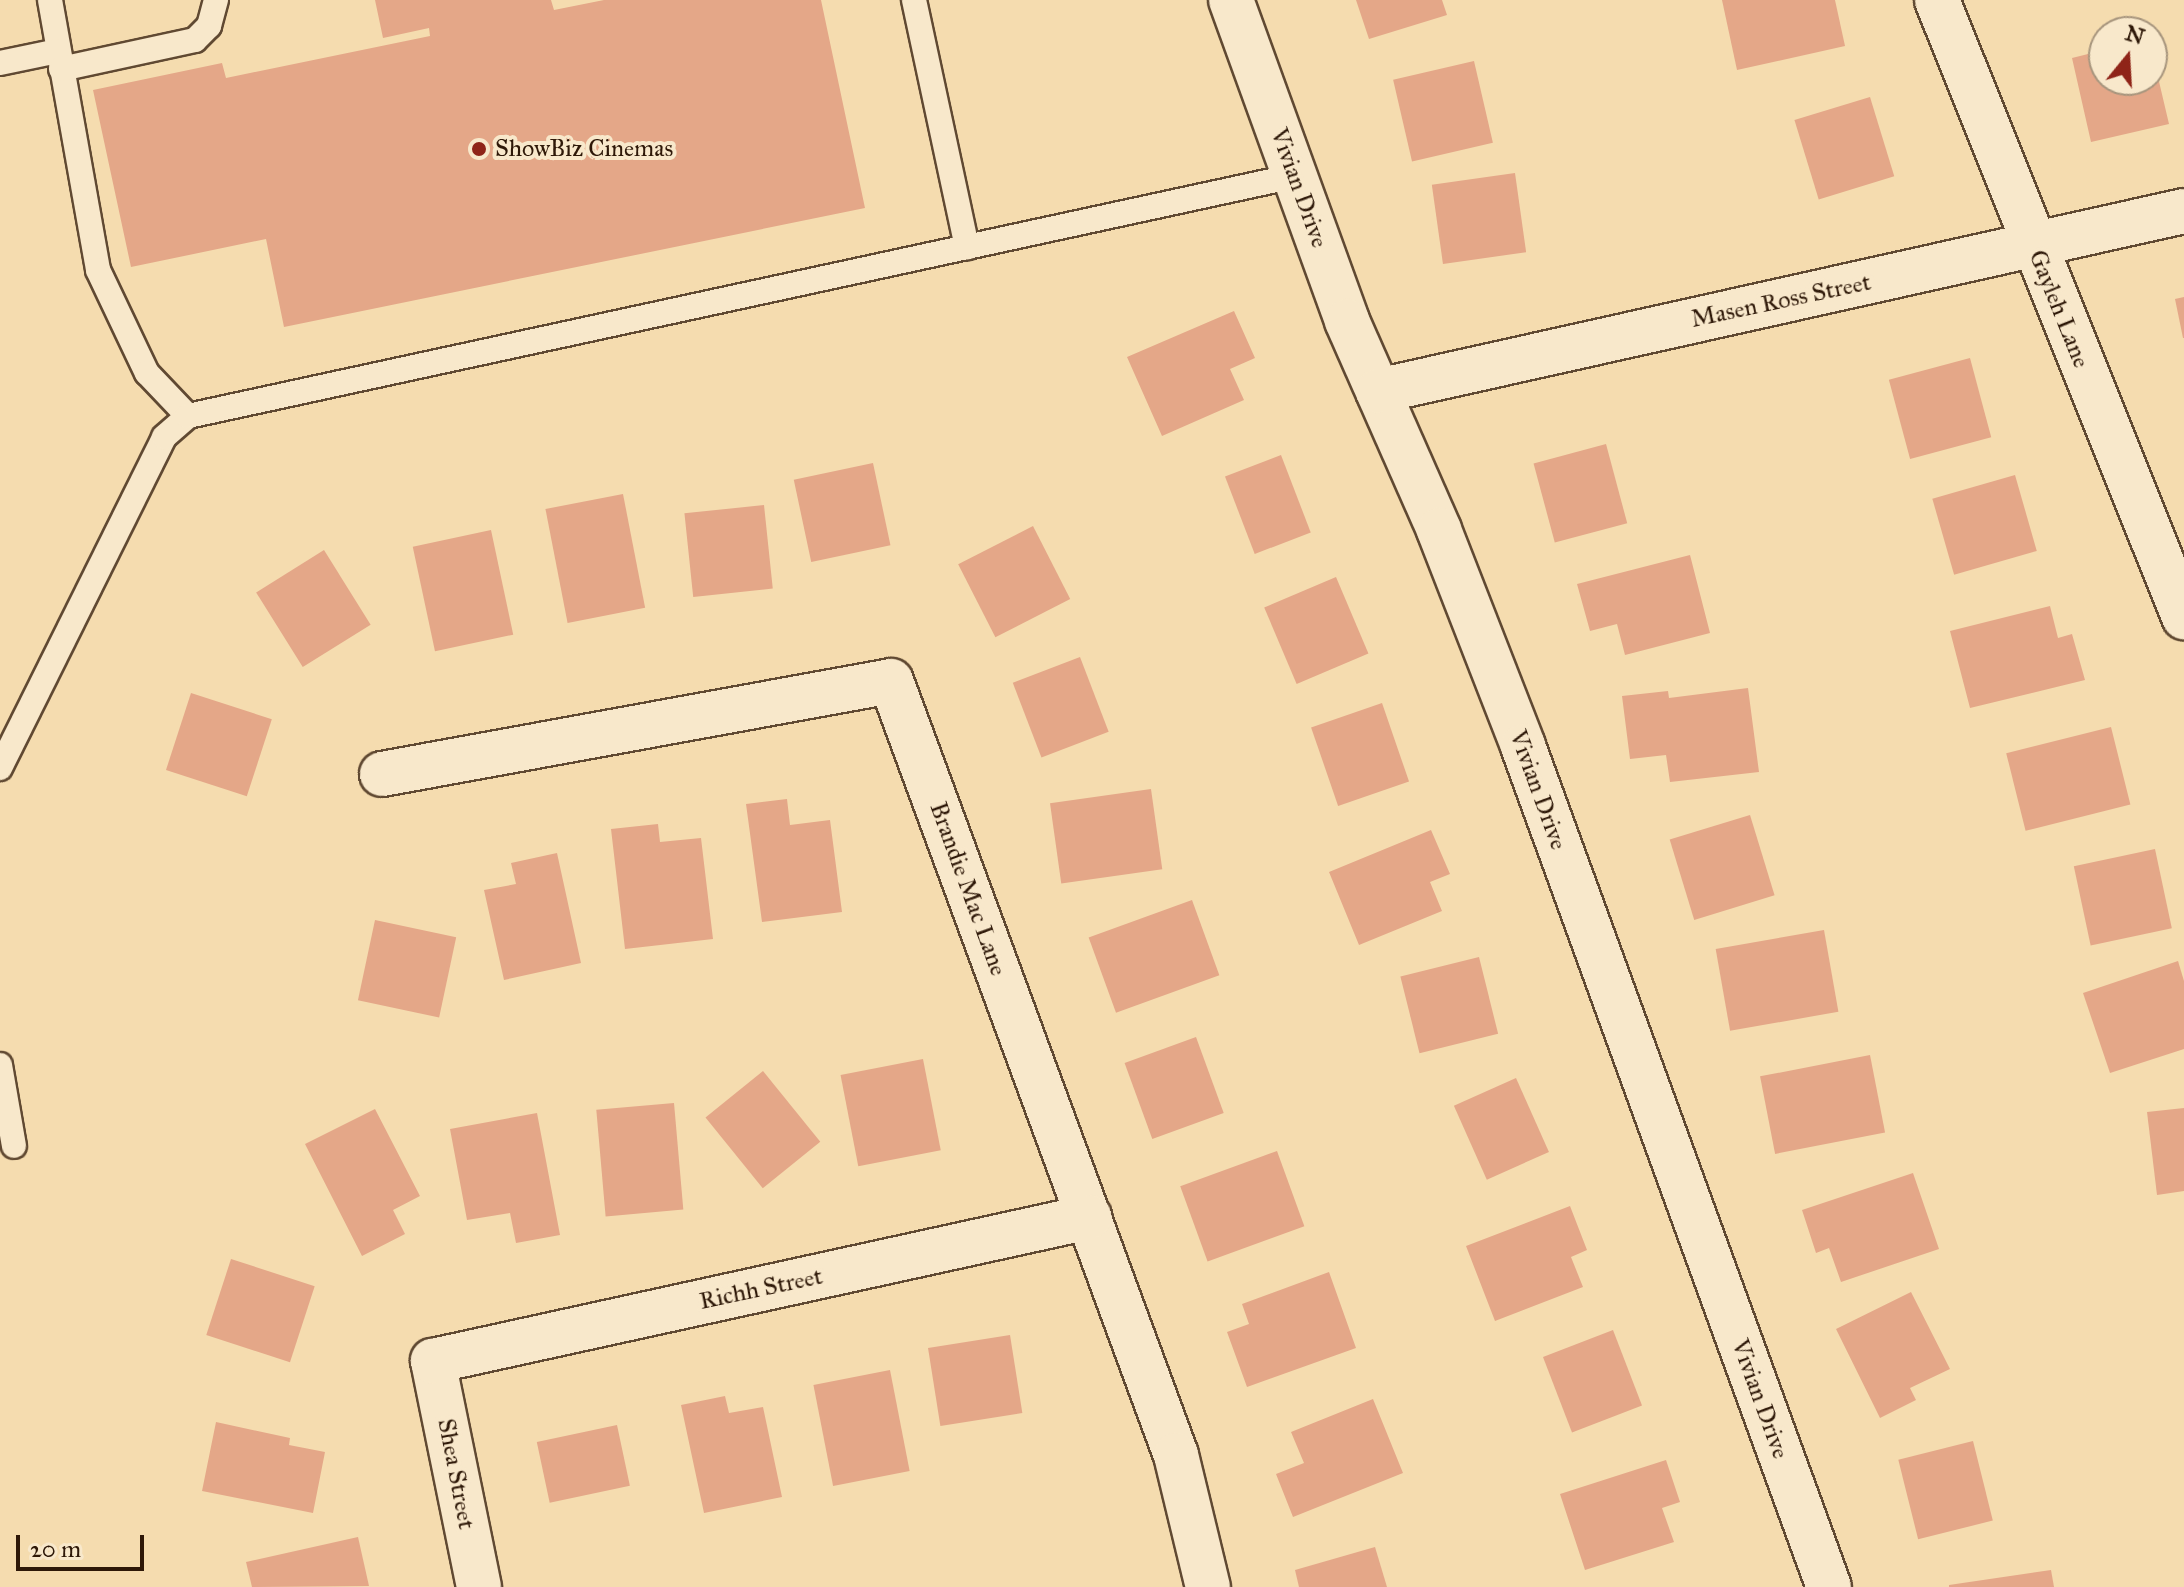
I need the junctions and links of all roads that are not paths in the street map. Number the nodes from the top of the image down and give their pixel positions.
1 (50, 0) edge
2 (216, 0) edge
3 (914, 0) edge
4 (1231, 0) edge
5 (1937, 0) edge
6 (59, 60) junction
7 (0, 63) edge
8 (1294, 176) junction
9 (2184, 211) edge
10 (967, 247) junction
11 (2034, 247) junction
12 (1378, 391) junction
13 (188, 416) junction
14 (2184, 617) edge
15 (0, 768) edge
16 (382, 774) dead end
17 (0, 1065) edge
18 (14, 1146) dead end
19 (1089, 1217) junction
20 (433, 1361) joint
21 (479, 1587) edge
22 (1208, 1587) edge
23 (1828, 1587) edge

1 - 6 lane
2 - 6 lane
3 - 10 lane
4 - 8 street, Vivian Drive
5 - 11 street, Gayleh Lane
6 - 7 lane
6 - 13 lane
8 - 10 lane
8 - 12 street, Vivian Drive
9 - 11 street, Masen Ross Street
10 - 13 lane
11 - 12 street, Masen Ross Street
11 - 14 street, Gayleh Lane
12 - 23 street, Vivian Drive
13 - 15 lane
16 - 19 street, Brandie Mac Lane
17 - 18 lane
19 - 20 street, Richh Street
19 - 22 street, Brandie Mac Lane
20 - 21 street, Shea Street

